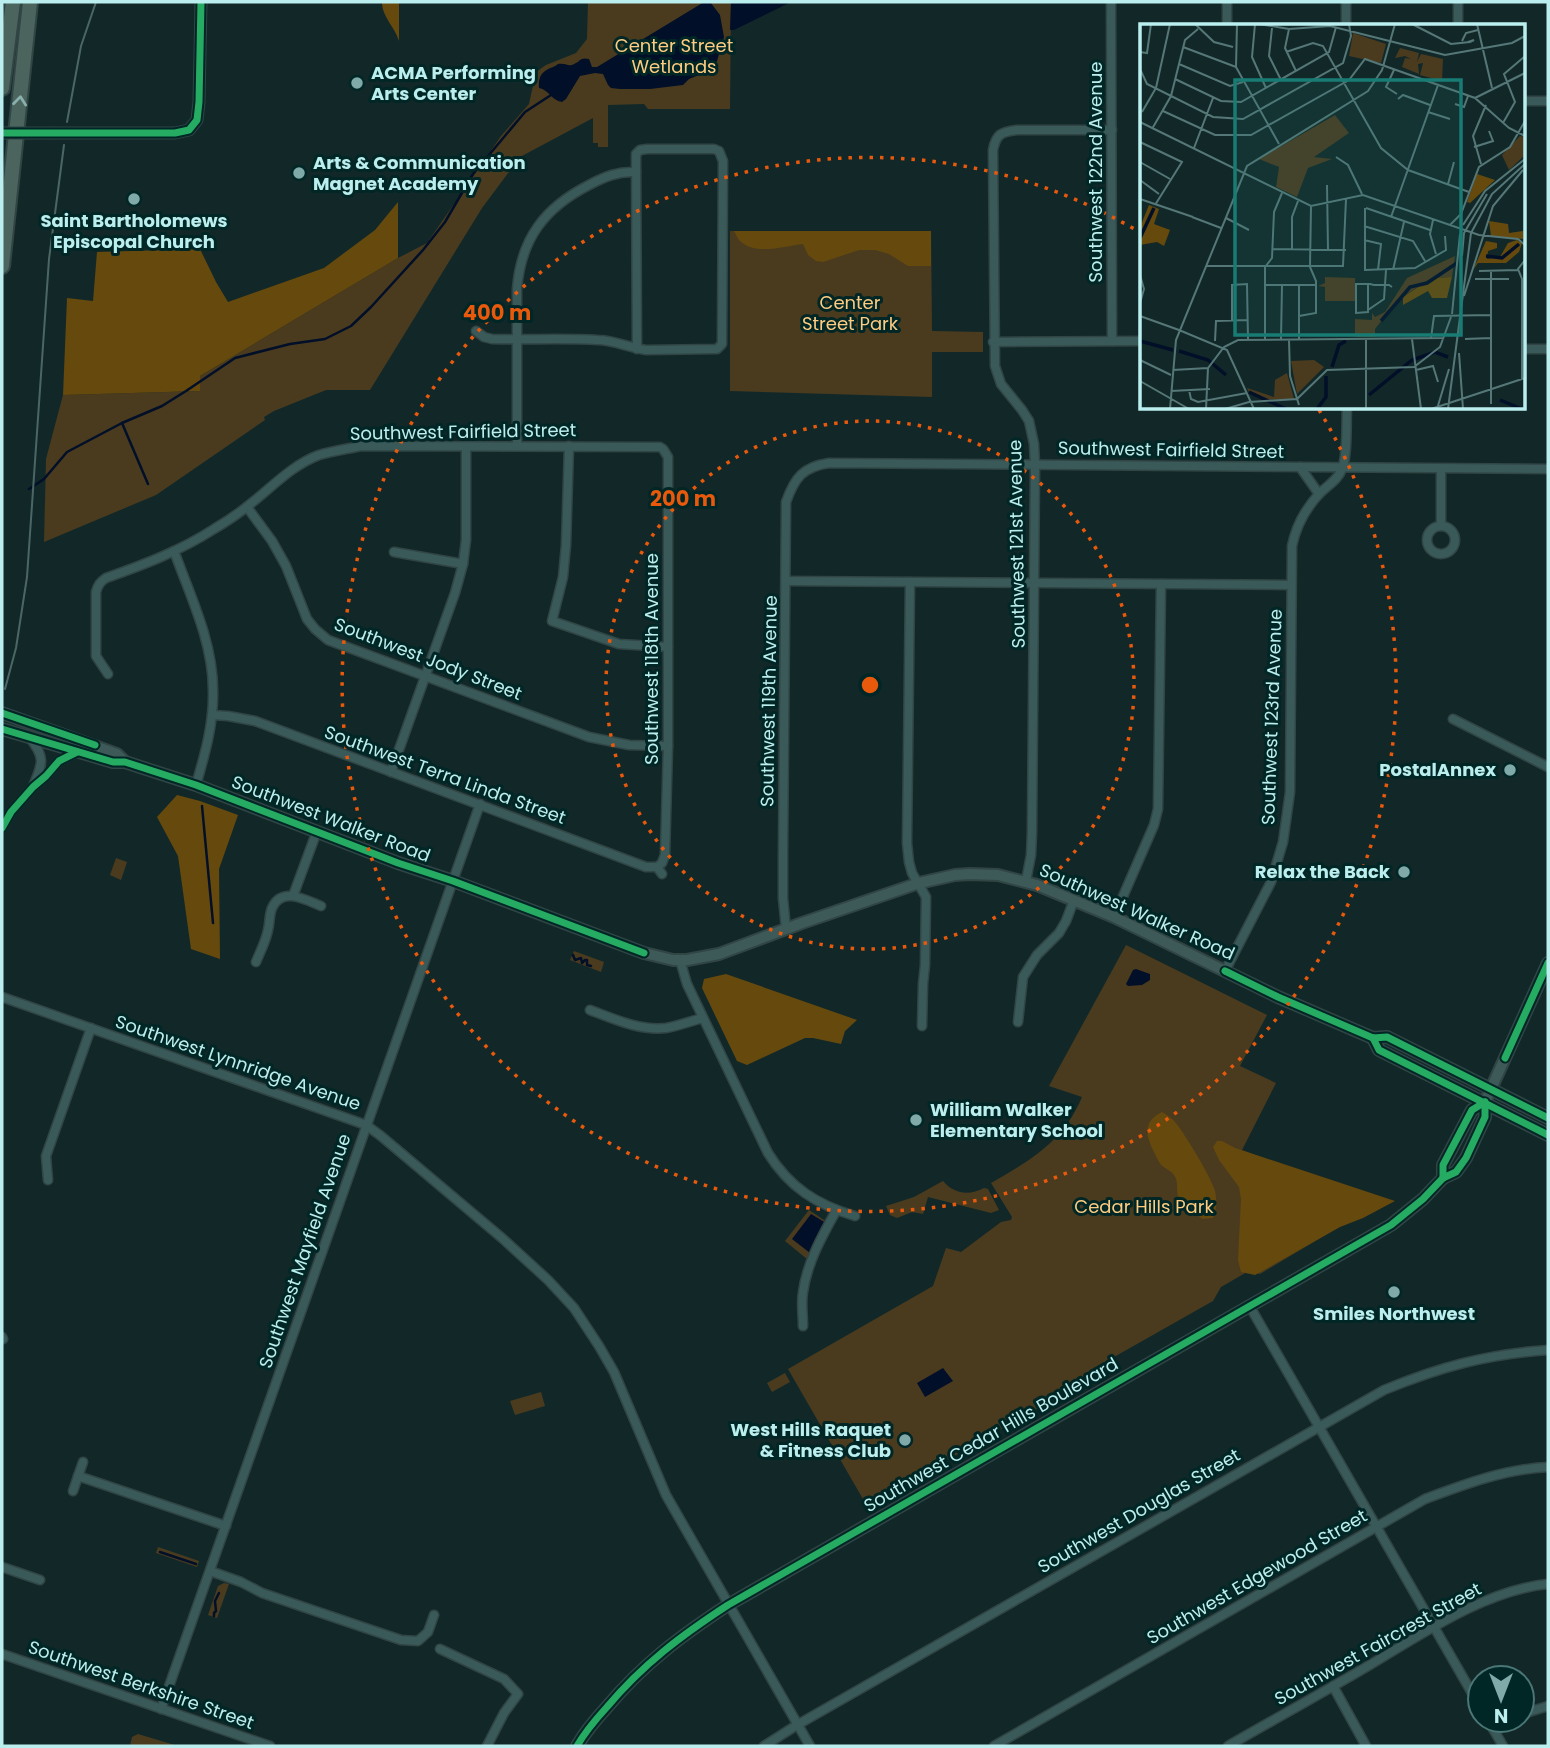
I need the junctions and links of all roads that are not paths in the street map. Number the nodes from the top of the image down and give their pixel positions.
1 (10, 2) edge
2 (30, 2) edge
3 (201, 2) edge
4 (1111, 2) edge
5 (1227, 2) edge
6 (1346, 2) edge
7 (1458, 2) edge
8 (1227, 24) edge
9 (1346, 24) edge
10 (1458, 24) edge
11 (2, 88) edge
12 (1526, 101) edge
13 (1548, 101) edge
14 (1112, 130) junction
15 (2, 133) edge
16 (636, 172) junction
17 (2, 266) edge
18 (475, 331) dead end
19 (517, 340) junction
20 (1112, 341) junction
21 (1140, 341) edge
22 (993, 342) junction
23 (637, 349) junction
24 (1526, 349) edge
25 (1548, 349) edge
26 (1346, 410) edge
27 (517, 446) junction
28 (569, 446) junction
29 (466, 447) junction
30 (663, 449) joint
31 (1035, 465) junction
32 (1300, 467) junction
33 (1343, 468) junction
34 (1441, 468) junction
35 (1548, 469) edge
36 (798, 477) joint
37 (1319, 494) junction
38 (247, 507) junction
39 (1441, 526) dead end
40 (174, 551) junction
41 (394, 552) dead end
42 (463, 564) junction
43 (786, 581) junction
44 (910, 582) junction
45 (1035, 584) junction
46 (1161, 584) junction
47 (1291, 585) junction
48 (668, 647) junction
49 (108, 674) dead end
50 (425, 676) junction
51 (2, 713) edge
52 (212, 715) junction
53 (1453, 719) dead end
54 (2, 729) edge
55 (30, 738) junction
56 (668, 746) junction
57 (77, 752) junction
58 (125, 762) junction
59 (1548, 767) edge
60 (391, 772) junction
61 (196, 785) junction
62 (33, 787) junction
63 (480, 804) junction
64 (2, 828) edge
65 (317, 831) junction
66 (659, 871) joint
67 (453, 881) junction
68 (1026, 881) junction
69 (919, 883) junction
70 (293, 896) junction
71 (1074, 900) junction
72 (321, 906) dead end
73 (1114, 917) junction
74 (786, 929) junction
75 (680, 960) junction
76 (256, 962) dead end
77 (1548, 963) edge
78 (1225, 971) junction
79 (2, 997) edge
80 (590, 1010) dead end
81 (703, 1018) junction
82 (1018, 1022) dead end
83 (922, 1026) dead end
84 (91, 1028) junction
85 (1373, 1038) junction
86 (1491, 1088) junction
87 (1485, 1102) junction
88 (1548, 1118) edge
89 (366, 1125) junction
90 (1548, 1135) edge
91 (48, 1180) dead end
92 (836, 1211) junction
93 (855, 1216) dead end
94 (1249, 1305) junction
95 (803, 1326) dead end
96 (1548, 1350) edge
97 (1319, 1427) junction
98 (83, 1462) dead end
99 (1548, 1467) edge
100 (78, 1476) junction
101 (72, 1491) dead end
102 (226, 1526) junction
103 (1376, 1527) junction
104 (2, 1567) edge
105 (211, 1571) junction
106 (40, 1580) dead end
107 (1548, 1584) edge
108 (728, 1605) junction
109 (434, 1615) dead end
110 (1434, 1628) junction
111 (440, 1649) dead end
112 (2, 1654) edge
113 (1466, 1683) edge
114 (1333, 1686) junction
115 (161, 1709) junction
116 (797, 1725) junction
117 (270, 1746) edge
118 (486, 1746) edge
119 (578, 1746) edge
120 (764, 1746) edge
121 (810, 1746) edge
122 (994, 1746) edge
123 (1230, 1746) edge
124 (1366, 1746) edge

1 - 11 highway
17 -> 2 highway
3 - 15 street, bridge
4 - 14 street, Southwest 122nd Avenue
5 - 8 street
6 - 9 street
7 - 10 street
12 - 13 street
14 - 20 street, Southwest 122nd Avenue
14 - 22 street, Southwest 121st Avenue
16 - 19 street
16 - 23 street
16 - 23 street
18 - 19 street
19 - 23 street
19 - 27 street
20 - 21 street
20 - 22 street
22 - 31 street, Southwest 121st Avenue
24 - 25 street
26 - 33 street
27 - 28 street, Southwest Fairfield Street
27 - 29 street, Southwest Fairfield Street
28 - 30 street, Southwest Fairfield Street
28 - 48 street
29 - 38 street, Southwest Fairfield Street
29 - 42 street
30 - 48 street, Southwest 118th Avenue
31 - 32 street, Southwest Fairfield Street
31 - 36 street, Southwest Fairfield Street
31 - 45 street, Southwest 121st Avenue
32 - 33 street, Southwest Fairfield Street
32 - 37 street
33 - 34 street, Southwest Fairfield Street
33 - 37 street, Southwest 123rd Avenue
34 - 35 street, Southwest Fairfield Street
34 - 39 street
36 - 43 street, Southwest 119th Avenue
37 - 47 street, Southwest 123rd Avenue
38 - 40 street, Southwest Fairfield Street
38 - 50 street, Southwest Jody Street
40 - 49 street, Southwest Fairfield Street
40 - 52 street
41 - 42 street
42 - 50 street
43 - 44 street
43 - 74 street, Southwest 119th Avenue
44 - 45 street
44 - 69 street
45 - 46 street
45 - 68 street, Southwest 121st Avenue
46 - 47 street
46 - 73 street
47 - 78 street, Southwest 123rd Avenue
48 - 56 street, Southwest 118th Avenue
50 - 56 street, Southwest Jody Street
50 - 60 street
51 - 58 main road, Southwest Walker Road
52 - 60 street, Southwest Terra Linda Street
52 - 61 street
53 - 59 street
54 - 55 main road, Southwest Walker Road
55 - 57 main road, Southwest Walker Road
55 - 62 street
56 - 66 street, Southwest 118th Avenue
57 - 58 main road, Southwest Walker Road
57 - 62 street
58 - 61 main road, Southwest Walker Road
60 - 63 street, Southwest Terra Linda Street
61 - 65 main road, Southwest Walker Road
62 - 64 street
63 - 66 street, Southwest Terra Linda Street
63 - 67 street, Southwest Mayfield Avenue
65 - 67 main road, Southwest Walker Road
65 - 70 street
67 - 75 main road, Southwest Walker Road
67 - 89 street, Southwest Mayfield Avenue
68 - 69 main road, Southwest Walker Road
68 - 71 main road, Southwest Walker Road
69 - 74 main road, Southwest Walker Road
69 - 83 street
70 - 72 street
70 - 76 street
71 - 73 main road, Southwest Walker Road
71 - 82 street
73 - 78 main road, Southwest Walker Road
74 - 75 main road, Southwest Walker Road
75 - 81 street
77 - 86 main road, Southwest Cedar Hills Boulevard
78 - 85 main road, Southwest Walker Road
79 - 84 street, Southwest Lynnridge Avenue
80 - 81 street
81 - 92 street
84 - 89 street, Southwest Lynnridge Avenue
84 - 91 street
85 - 86 main road, Southwest Walker Road
85 - 87 main road, Southwest Walker Road
86 - 87 main road, Southwest Cedar Hills Boulevard
86 - 88 main road, Southwest Walker Road
87 - 90 main road, Southwest Walker Road
87 - 94 main road, Southwest Cedar Hills Boulevard
89 - 102 street, Southwest Mayfield Avenue
89 - 108 street, Southwest Lynnridge Avenue
92 - 93 street
92 - 95 street
94 - 97 street
94 - 108 main road, Southwest Cedar Hills Boulevard
96 - 97 street, Southwest Douglas Street
97 - 103 street
97 - 116 street, Southwest Douglas Street
98 - 100 street
99 - 103 street, Southwest Edgewood Street
100 - 101 street
100 - 102 street
102 - 105 street, Southwest Mayfield Avenue
103 - 110 street
103 - 122 street, Southwest Edgewood Street
104 - 106 street
105 - 109 street
105 - 115 street, Southwest Mayfield Avenue
107 - 110 street, Southwest Faircrest Street
108 - 116 street, Southwest Lynnridge Avenue
108 - 119 main road, Southwest Cedar Hills Boulevard
110 - 113 street
110 - 114 street, Southwest Faircrest Street
111 - 118 street
112 - 115 street, Southwest Berkshire Street
114 - 123 street, Southwest Faircrest Street
114 - 124 street
115 - 117 street, Southwest Berkshire Street
116 - 120 street, Southwest Douglas Street
116 - 121 street, Southwest Lynnridge Avenue

